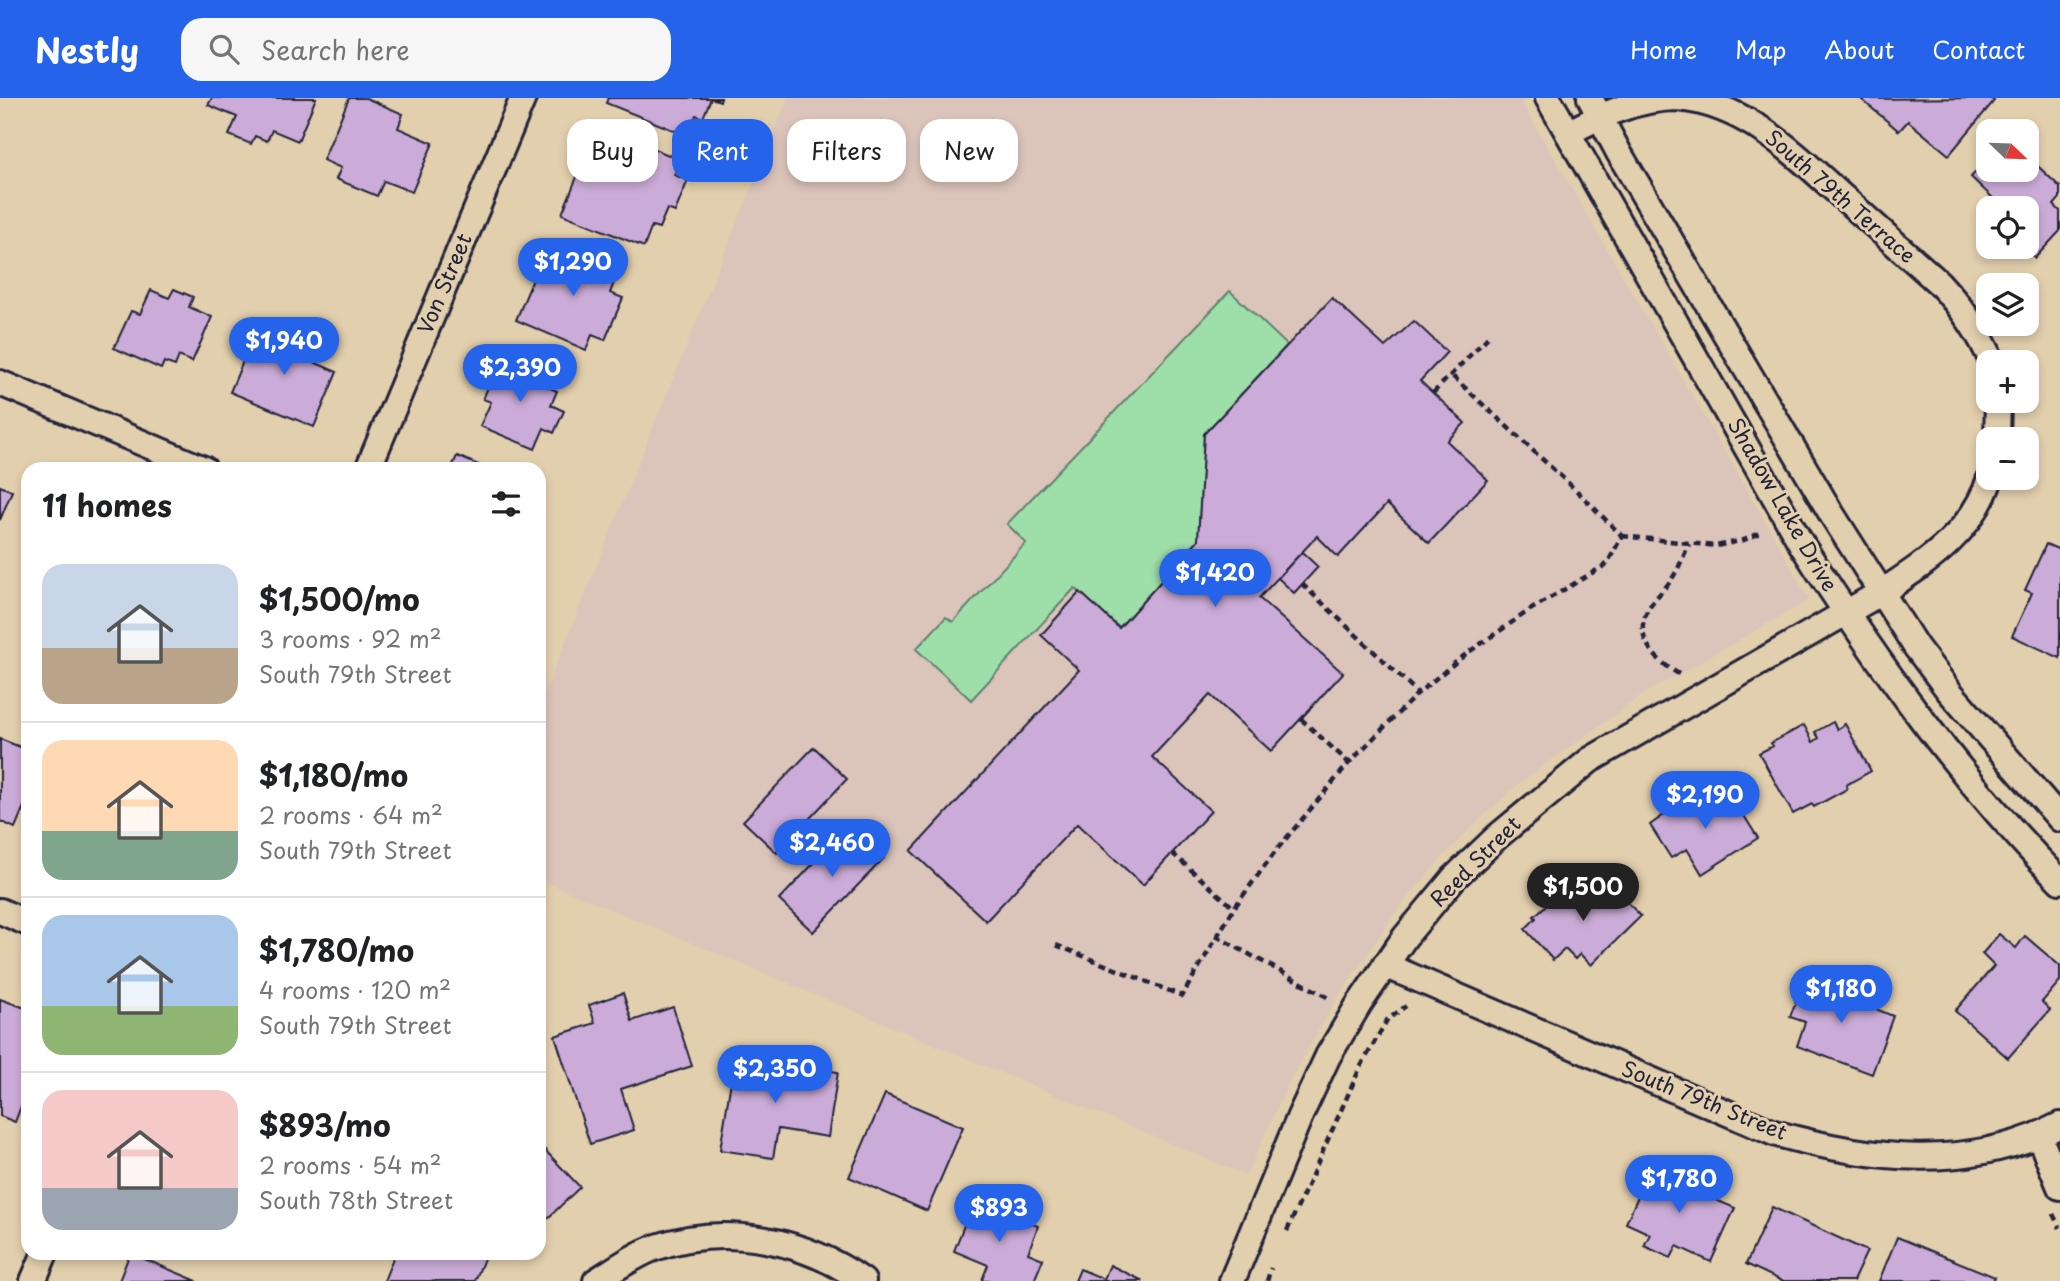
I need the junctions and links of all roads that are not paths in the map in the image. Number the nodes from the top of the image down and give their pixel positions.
1 (523, 98) edge
2 (1548, 98) edge
3 (1595, 107) edge
4 (1568, 133) junction
5 (1987, 350) edge
6 (0, 383) edge
7 (187, 462) edge
8 (371, 462) edge
9 (1986, 490) edge
10 (1882, 592) junction
11 (1846, 612) junction
12 (2060, 820) edge
13 (2060, 881) edge
14 (0, 911) edge
15 (21, 920) edge
16 (1385, 965) junction
17 (2050, 1130) edge
18 (2060, 1187) edge
19 (42, 1260) edge
20 (33, 1281) edge
21 (596, 1281) edge
22 (863, 1281) edge
23 (1232, 1281) edge

1 - 8 street, Von Street
2 - 4 street, Shadow Lake Drive
3 - 4 street, South 79th Terrace
3 - 5 street, South 79th Terrace
3 - 10 street, Shadow Lake Drive
4 - 11 street, Shadow Lake Drive
6 - 7 street
9 - 10 street
10 - 11 street, Reed Street
10 - 12 street, Shadow Lake Drive
11 - 13 street, Shadow Lake Drive
11 - 16 street, Reed Street
14 - 15 street
16 - 17 street, South 79th Street
16 - 23 street, Reed Street
17 - 18 street
19 - 20 street
21 - 22 street

